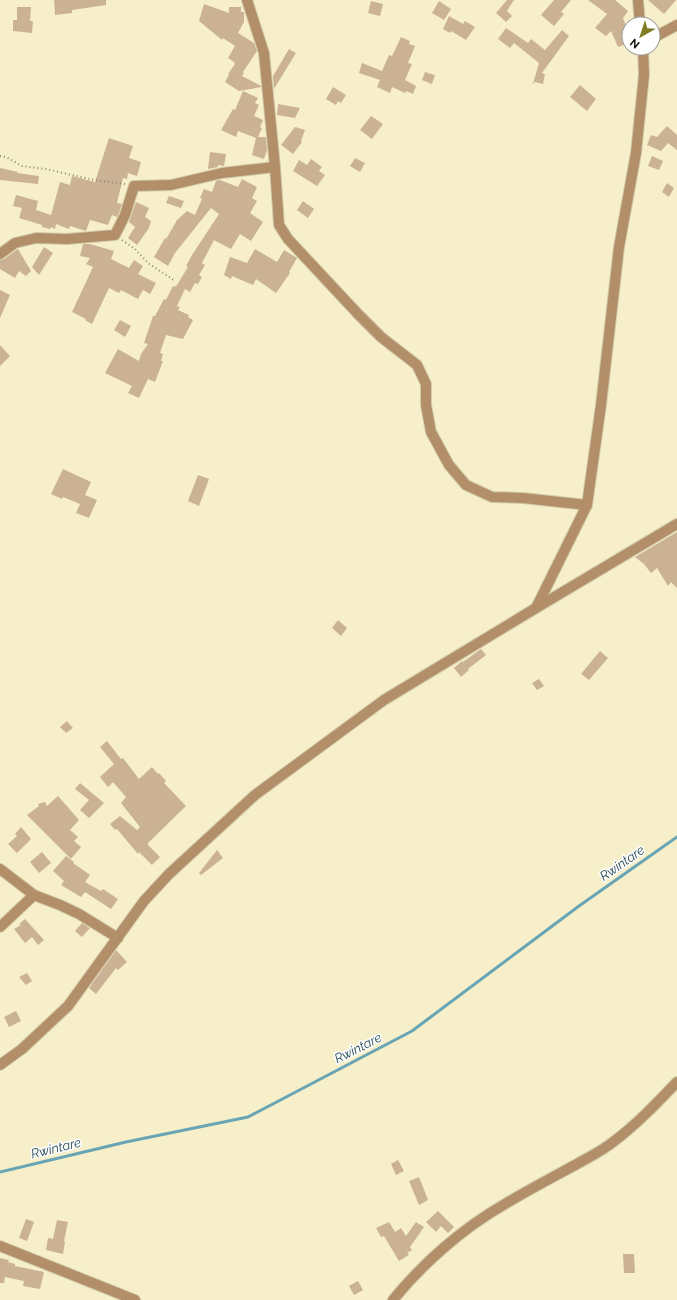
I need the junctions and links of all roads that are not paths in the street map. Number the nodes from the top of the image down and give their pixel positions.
1 (247, 0) edge
2 (635, 2) edge
3 (638, 16) edge
4 (677, 25) edge
5 (661, 34) edge
6 (643, 56) edge
7 (275, 167) junction
8 (0, 254) edge
9 (587, 505) junction
10 (677, 524) edge
11 (536, 608) junction
12 (0, 869) edge
13 (34, 895) junction
14 (0, 927) edge
15 (118, 938) junction
16 (0, 1064) edge
17 (677, 1082) edge
18 (0, 1246) edge
19 (135, 1300) edge
20 (393, 1300) edge

1 - 7 street
2 - 3 street
4 - 5 street
6 - 9 street
7 - 8 street
7 - 9 street
9 - 11 street
10 - 11 street
11 - 15 street
12 - 13 street
13 - 14 street
13 - 15 street
15 - 16 street
17 - 20 street
18 - 19 street

